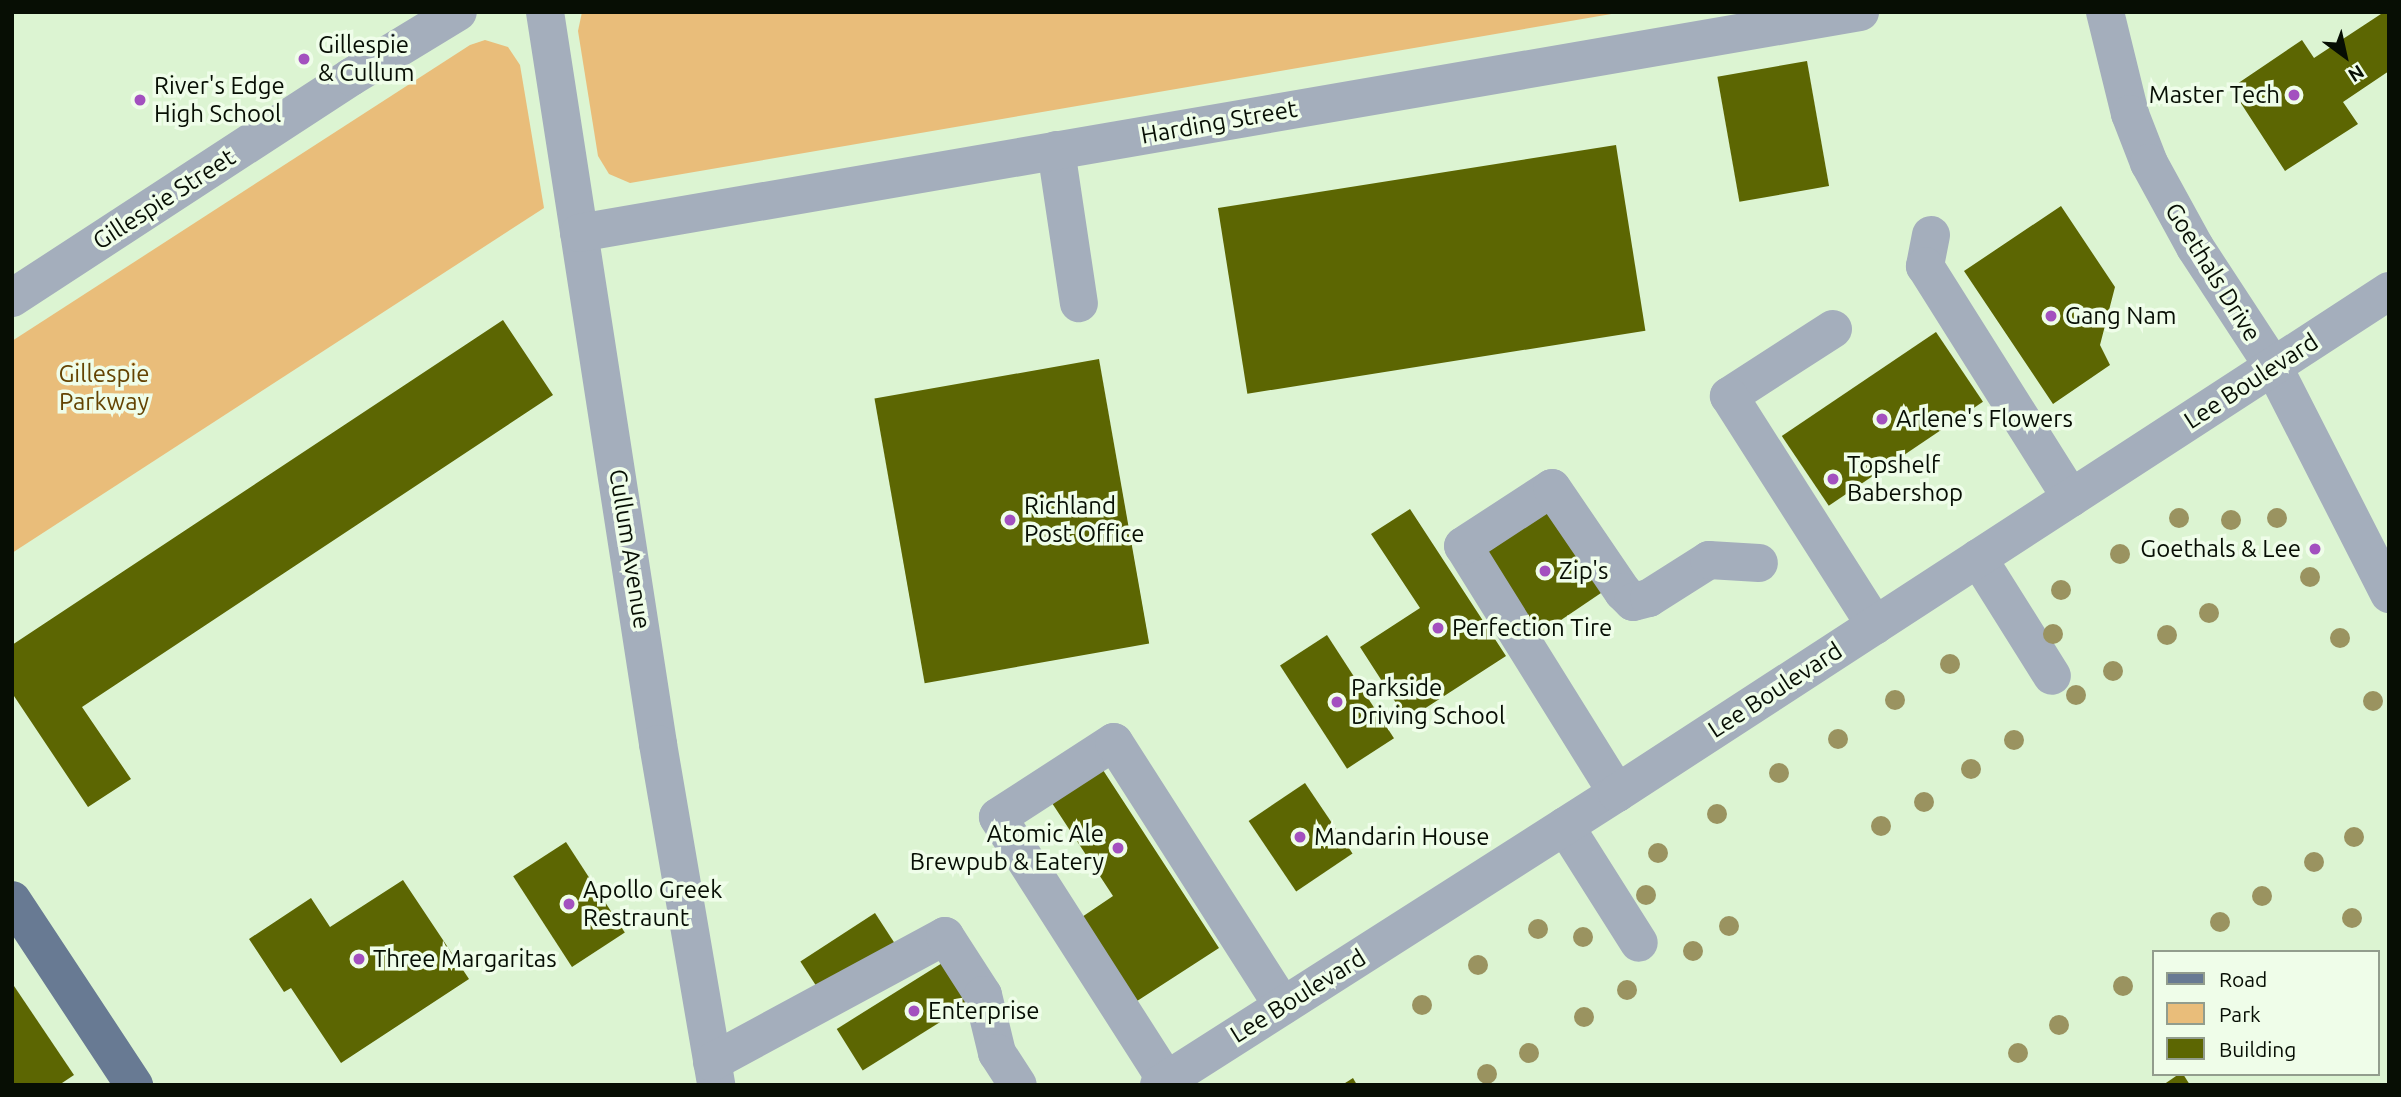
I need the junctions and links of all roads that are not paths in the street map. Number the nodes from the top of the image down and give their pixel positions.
1 (458, 12) edge
2 (545, 12) edge
3 (1860, 12) edge
4 (2105, 12) edge
5 (1056, 150) junction
6 (579, 233) junction
7 (1931, 235) dead end
8 (2389, 291) edge
9 (12, 298) edge
10 (1079, 303) dead end
11 (1833, 329) dead end
12 (2273, 366) junction
13 (2071, 498) junction
14 (1978, 558) junction
15 (1759, 563) dead end
16 (2389, 594) edge
17 (1875, 625) junction
18 (2052, 676) dead end
19 (1617, 793) junction
20 (1564, 826) junction
21 (12, 900) edge
22 (1639, 943) dead end
23 (1283, 1006) junction
24 (714, 1073) edge
25 (1163, 1082) edge
26 (134, 1085) edge
27 (1018, 1085) edge

1 - 9 street, Gillespie Street
2 - 6 street, Cullum Avenue
3 - 5 street, Harding Street
4 - 12 street, Goethals Drive
5 - 6 street, Harding Street
5 - 10 street
6 - 24 street, Cullum Avenue
7 - 13 street
8 - 12 street, Lee Boulevard
11 - 17 street
12 - 13 street, Lee Boulevard
12 - 16 street, Goethals Drive
13 - 14 street, Lee Boulevard
14 - 17 street, Lee Boulevard
14 - 18 street
15 - 19 street
17 - 19 street, Lee Boulevard
19 - 20 street, Lee Boulevard
20 - 22 street
20 - 23 street, Lee Boulevard
21 - 26 main road
23 - 25 street, Lee Boulevard
23 - 25 street
24 - 27 street

